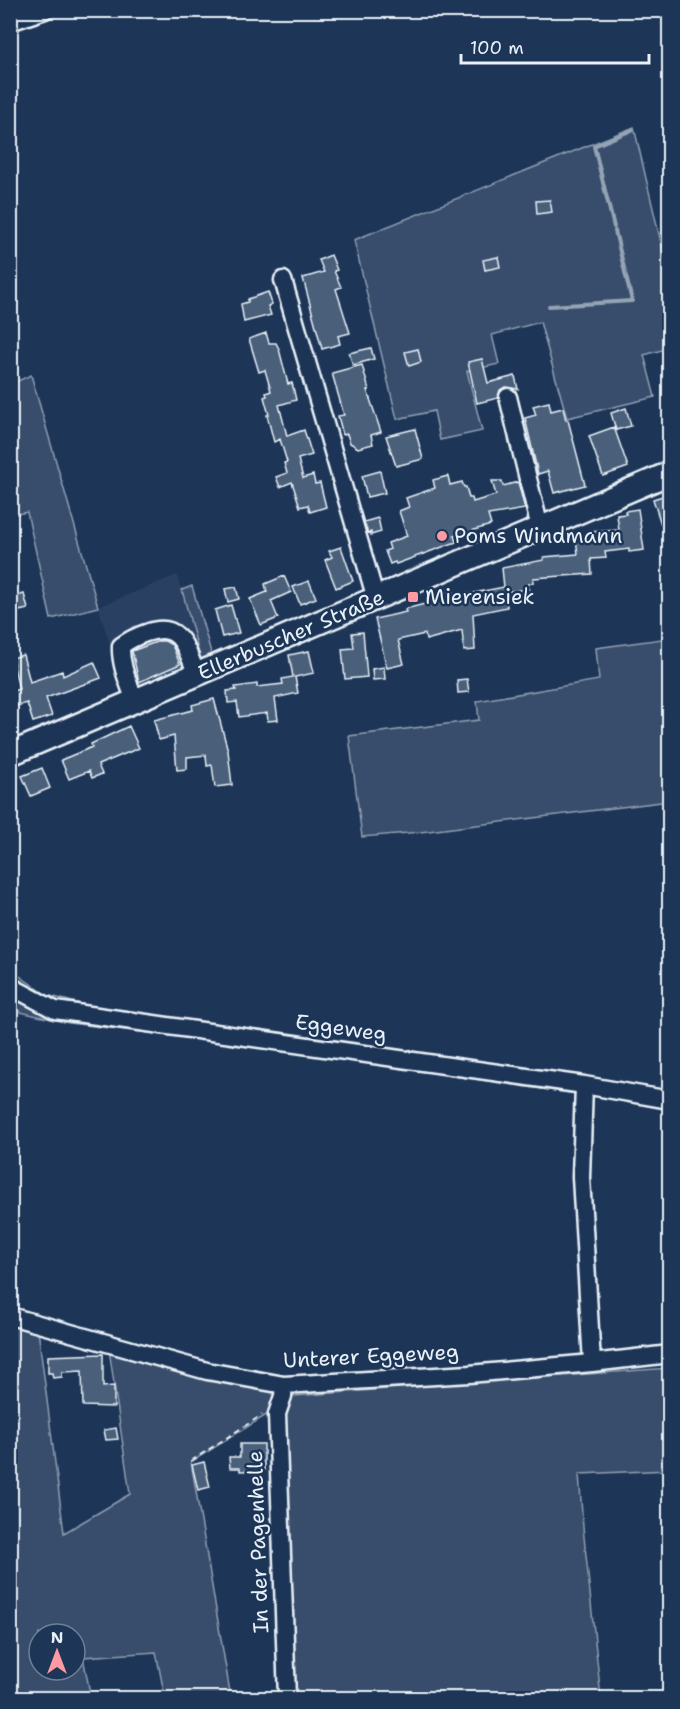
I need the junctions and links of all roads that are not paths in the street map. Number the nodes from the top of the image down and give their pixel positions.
1 (45, 10) edge
2 (10, 22) edge
3 (283, 280) dead end
4 (508, 397) dead end
5 (669, 473) edge
6 (540, 528) junction
7 (376, 600) junction
8 (197, 675) junction
9 (135, 701) junction
10 (10, 754) edge
11 (10, 986) edge
12 (584, 1085) junction
13 (669, 1100) edge
14 (10, 1316) edge
15 (669, 1354) edge
16 (592, 1364) junction
17 (284, 1385) junction
18 (287, 1698) edge

1 - 2 street
3 - 7 street
4 - 6 street
5 - 6 main road, Ellerbuscher Straße
6 - 7 main road, Ellerbuscher Straße
7 - 8 main road, Ellerbuscher Straße
8 - 9 main road, Ellerbuscher Straße
8 - 9 street
9 - 10 main road, Ellerbuscher Straße
11 - 12 street, Eggeweg
12 - 13 street, Eggeweg
12 - 16 street
14 - 17 street, Unterer Eggeweg
15 - 16 street, Unterer Eggeweg
16 - 17 street, Unterer Eggeweg
17 - 18 street, In der Pagenhelle

